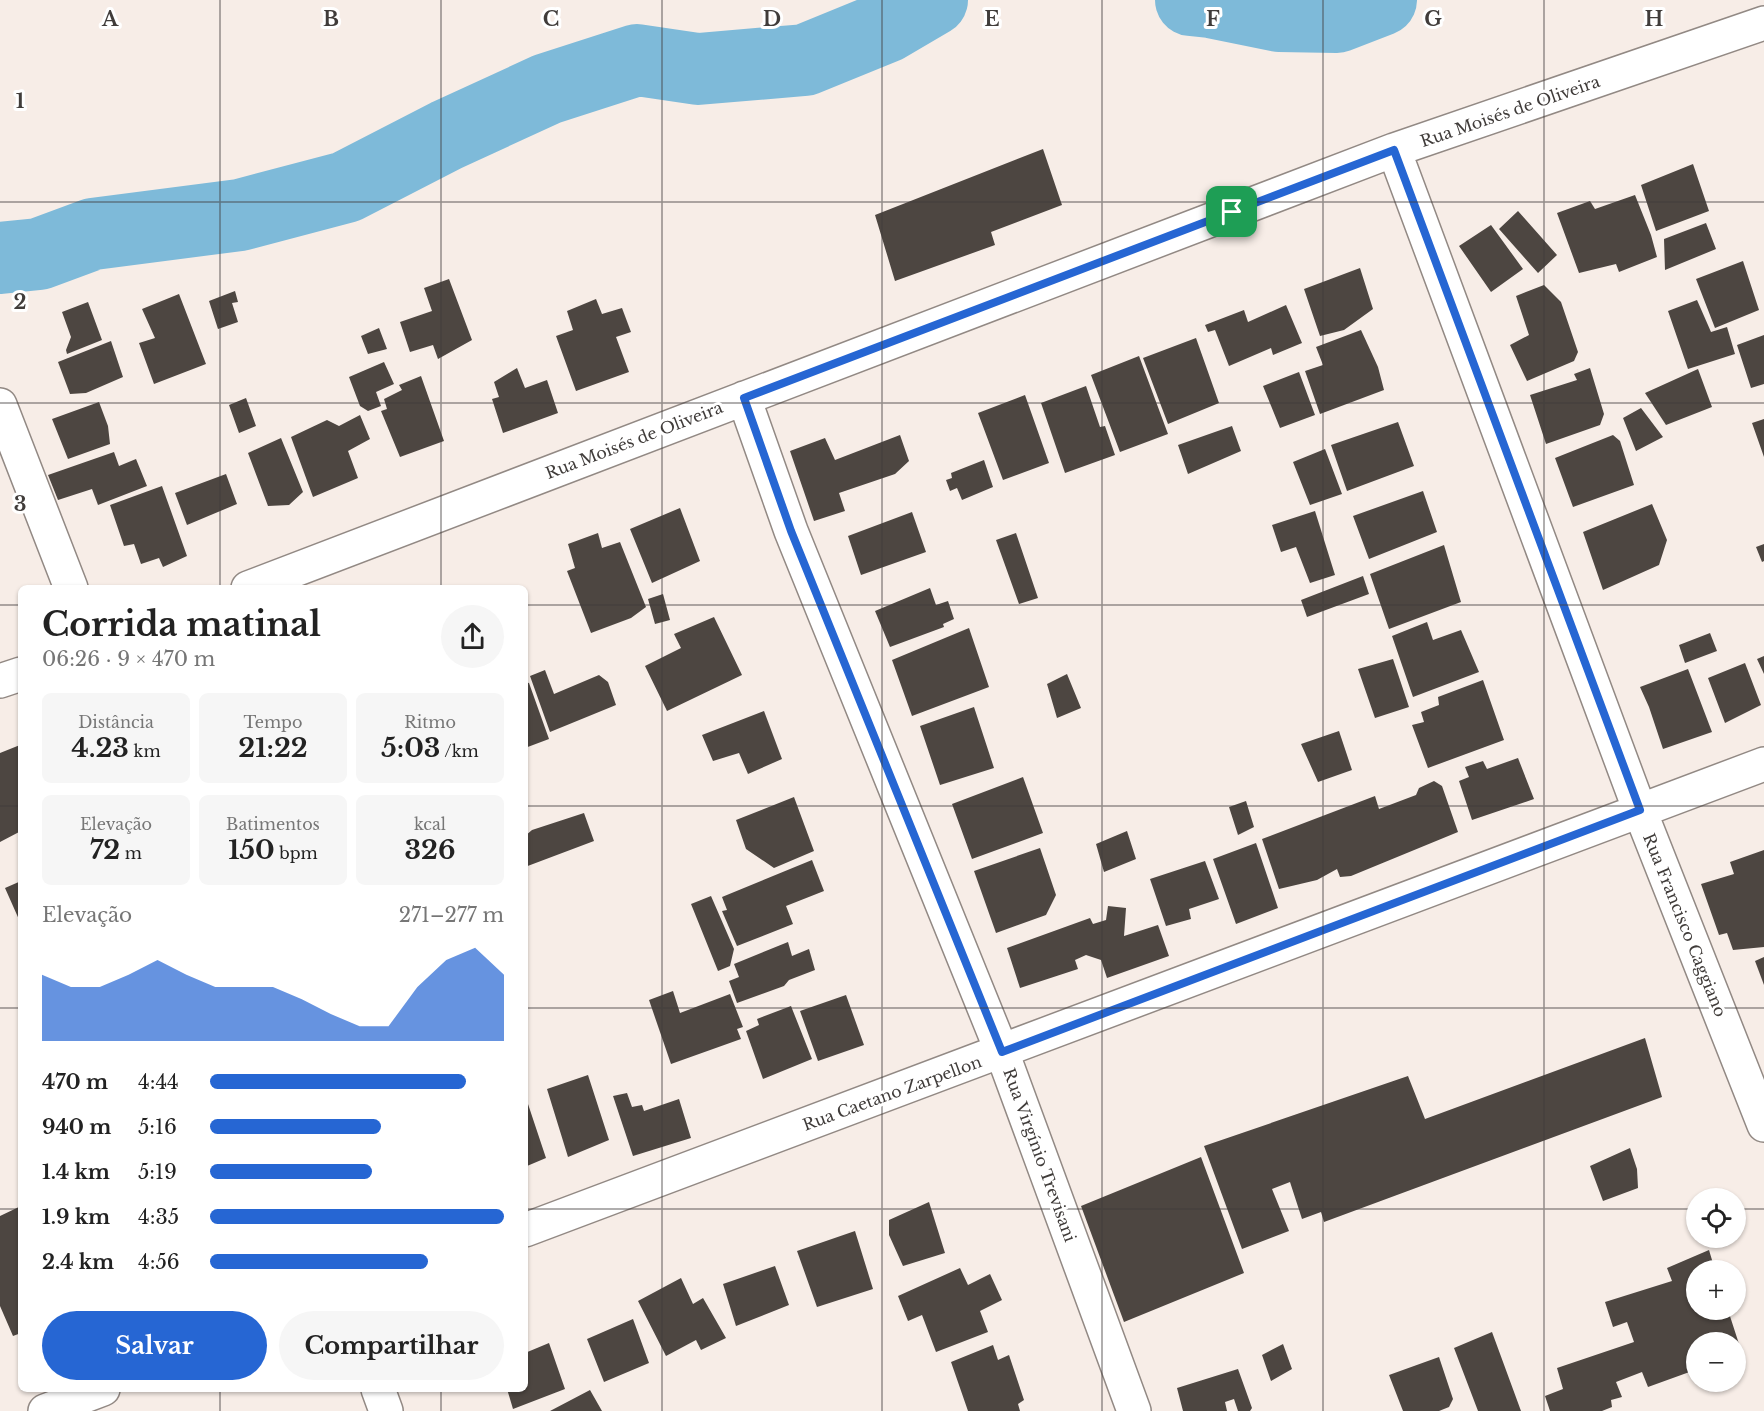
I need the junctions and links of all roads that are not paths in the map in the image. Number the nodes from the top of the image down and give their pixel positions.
1 (1763, 27) edge
2 (1394, 150) junction
3 (744, 398) junction
4 (0, 405) edge
5 (70, 585) edge
6 (256, 585) edge
7 (18, 675) edge
8 (0, 681) edge
9 (1764, 764) edge
10 (1640, 810) junction
11 (1002, 1052) junction
12 (1764, 1125) edge
13 (528, 1229) edge
14 (95, 1392) edge
15 (379, 1392) edge
16 (45, 1411) edge
17 (386, 1411) edge
18 (1134, 1411) edge

1 - 2 street, Rua Moisés de Oliveira
2 - 3 street, Rua Moisés de Oliveira
2 - 10 street, Rua Francisco Caggiano
3 - 6 street, Rua Moisés de Oliveira
3 - 11 street, Rua Virgínio Trevisani
4 - 5 street
7 - 8 street
9 - 10 street, Rua Caetano Zarpellon
10 - 11 street, Rua Caetano Zarpellon
10 - 12 street, Rua Francisco Caggiano
11 - 13 street, Rua Caetano Zarpellon
11 - 18 street, Rua Virgínio Trevisani
14 - 16 street
15 - 17 street

